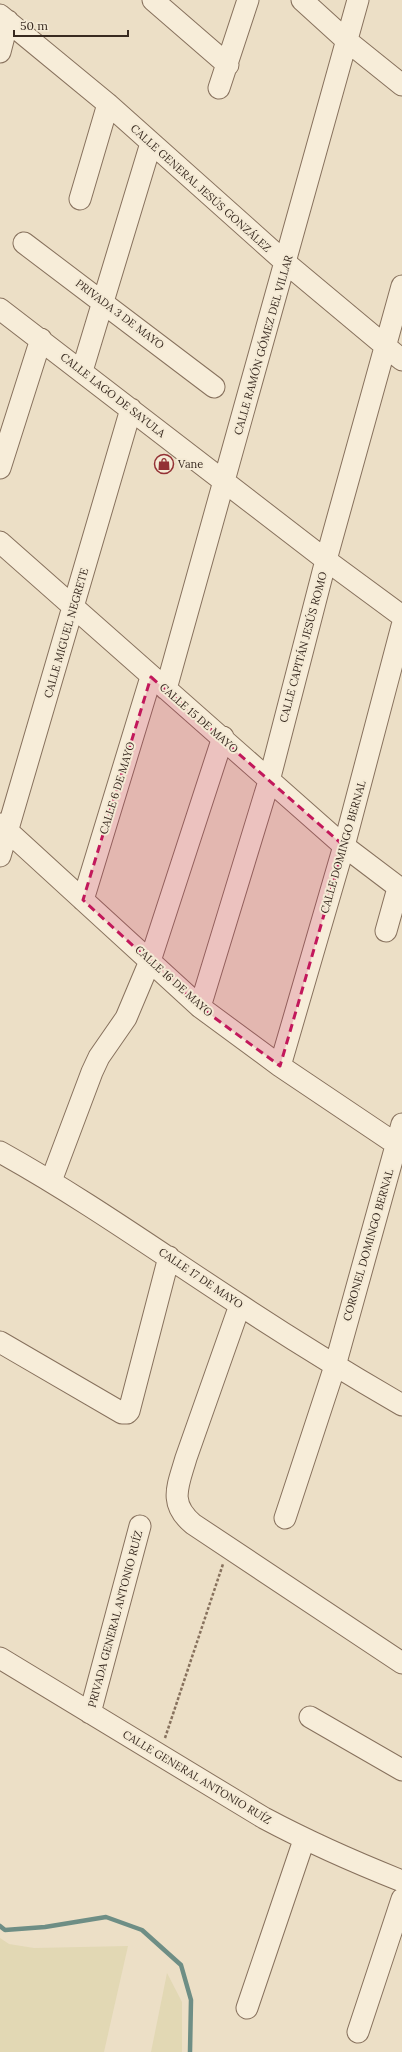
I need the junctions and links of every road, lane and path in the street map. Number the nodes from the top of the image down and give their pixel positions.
1 (153, 0) edge
2 (248, 0) edge
3 (302, 0) edge
4 (358, 0) edge
5 (4, 18) edge
6 (346, 40) junction
7 (0, 52) edge
8 (228, 65) junction
9 (402, 85) edge
10 (219, 88) dead end
11 (108, 104) junction
12 (150, 143) junction
13 (80, 199) dead end
14 (24, 244) dead end
15 (286, 263) junction
16 (402, 286) edge
17 (103, 301) junction
18 (0, 308) edge
19 (41, 339) junction
20 (385, 346) junction
21 (402, 360) edge
22 (82, 371) junction
23 (214, 386) dead end
24 (131, 409) junction
25 (0, 468) edge
26 (224, 482) junction
27 (0, 542) edge
28 (326, 560) junction
29 (74, 608) junction
30 (402, 616) edge
31 (402, 626) edge
32 (159, 683) junction
33 (223, 737) junction
34 (269, 781) junction
35 (4, 827) edge
36 (344, 846) junction
37 (0, 856) edge
38 (400, 889) edge
39 (84, 900) junction
40 (386, 931) dead end
41 (150, 961) junction
42 (200, 1007) junction
43 (280, 1066) junction
44 (402, 1124) edge
45 (399, 1146) edge
46 (0, 1152) edge
47 (52, 1181) junction
48 (169, 1257) junction
49 (240, 1305) junction
50 (0, 1342) edge
51 (335, 1366) junction
52 (402, 1405) edge
53 (285, 1518) dead end
54 (140, 1526) dead end
55 (229, 1548) junction
56 (0, 1658) edge
57 (402, 1663) edge
58 (90, 1713) junction
59 (310, 1717) dead end
60 (159, 1755) junction
61 (402, 1770) edge
62 (304, 1840) junction
63 (402, 1880) edge
64 (402, 1899) edge
65 (246, 2008) dead end
66 (358, 2032) dead end

1 - 8 street
2 - 8 street
3 - 6 street
4 - 6 street, CALLE RAMÓN GÓMEZ DEL VILLAR
5 - 7 street
5 - 11 street, CALLE GENERAL JESÚS GONZÁLEZ
6 - 9 street
6 - 15 street, CALLE RAMÓN GÓMEZ DEL VILLAR
8 - 10 street
11 - 12 street, CALLE GENERAL JESÚS GONZÁLEZ
11 - 13 street
12 - 15 street, CALLE GENERAL JESÚS GONZÁLEZ
12 - 17 street
14 - 17 street, PRIVADA 3 DE MAYO
15 - 20 street, CALLE GENERAL JESÚS GONZÁLEZ
15 - 26 street, CALLE RAMÓN GÓMEZ DEL VILLAR
16 - 20 street, CALLE CAPITÁN JESÚS ROMO
17 - 22 street
17 - 23 street, PRIVADA 3 DE MAYO
18 - 19 street, CALLE LAGO DE SAYULA
19 - 22 street, CALLE LAGO DE SAYULA
19 - 25 street
20 - 21 street, CALLE GENERAL JESÚS GONZÁLEZ
20 - 28 street, CALLE CAPITÁN JESÚS ROMO
22 - 24 street, CALLE LAGO DE SAYULA
24 - 26 street, CALLE LAGO DE SAYULA
24 - 29 street, CALLE MIGUEL NEGRETE
26 - 28 street, CALLE LAGO DE SAYULA
26 - 32 street, CALLE RAMÓN GÓMEZ DEL VILLAR
27 - 29 street, CALLE 15 DE MAYO
28 - 30 street, CALLE LAGO DE SAYULA
28 - 34 street, CALLE CAPITÁN JESÚS ROMO
29 - 32 street, CALLE 15 DE MAYO
29 - 35 street, CALLE MIGUEL NEGRETE
31 - 36 street, CALLE DOMINGO BERNAL
32 - 33 street, CALLE 15 DE MAYO
32 - 39 street, CALLE 6 DE MAYO
33 - 34 street, CALLE 15 DE MAYO
33 - 41 street
34 - 36 street, CALLE 15 DE MAYO
34 - 42 street, CALLE CAPITÁN JESÚS ROMO
35 - 37 street, CALLE MIGUEL NEGRETE
35 - 39 street, CALLE 16 DE MAYO
36 - 38 street, CALLE 15 DE MAYO
36 - 43 street, CALLE DOMINGO BERNAL
38 - 40 street
39 - 41 street, CALLE 16 DE MAYO
41 - 42 street, CALLE 16 DE MAYO
41 - 47 street
42 - 43 street, CALLE 16 DE MAYO
43 - 45 street, CALLE 16 DE MAYO
44 - 45 street, CORONEL DOMINGO BERNAL
45 - 51 street, CORONEL DOMINGO BERNAL
46 - 47 street, CALLE 17 DE MAYO
47 - 48 street, CALLE 17 DE MAYO
48 - 49 street, CALLE 17 DE MAYO
48 - 50 street
49 - 51 street, CALLE 17 DE MAYO
49 - 55 street
51 - 52 street, CALLE 17 DE MAYO
51 - 53 street, CORONEL DOMINGO BERNAL
54 - 58 street, PRIVADA GENERAL ANTONIO RUÍZ
55 - 57 street
55 - 60 path
56 - 58 street, CALLE GENERAL ANTONIO RUÍZ
58 - 60 street, CALLE GENERAL ANTONIO RUÍZ
59 - 61 street
60 - 62 street, CALLE GENERAL ANTONIO RUÍZ
62 - 63 street, CALLE GENERAL ANTONIO RUÍZ
62 - 65 street
64 - 66 street

